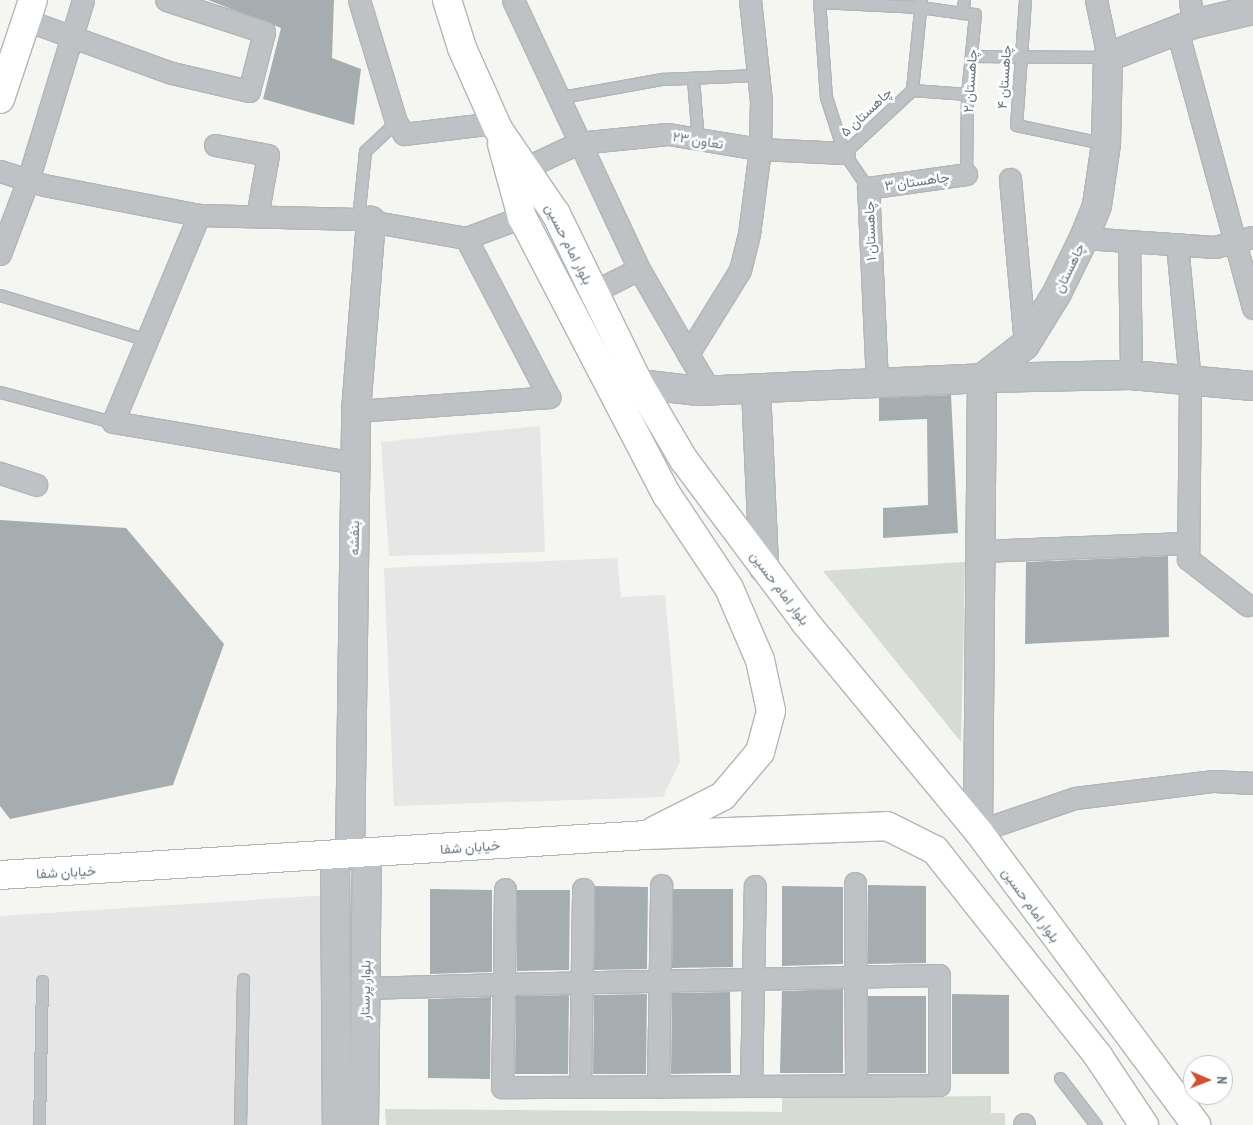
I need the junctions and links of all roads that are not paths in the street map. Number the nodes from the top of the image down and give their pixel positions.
1 (83, 0) edge
2 (166, 0) edge
3 (359, 0) edge
4 (447, 0) edge
5 (513, 0) edge
6 (750, 0) edge
7 (964, 0) edge
8 (1025, 0) edge
9 (1096, 0) edge
10 (819, 1) edge
11 (921, 3) edge
12 (207, 6) edge
13 (29, 10) edge
14 (1253, 10) edge
15 (962, 14) junction
16 (1187, 18) edge
17 (73, 35) junction
18 (971, 56) junction
19 (1021, 56) junction
20 (1108, 57) junction
21 (757, 75) junction
22 (693, 79) junction
23 (912, 90) junction
24 (967, 94) junction
25 (556, 98) junction
26 (0, 99) edge
27 (396, 122) junction
28 (496, 126) junction
29 (698, 140) junction
30 (578, 143) junction
31 (1106, 144) junction
32 (215, 145) dead end
33 (760, 149) junction
34 (844, 153) junction
35 (527, 167) junction
36 (0, 171) edge
37 (966, 174) joint
38 (1010, 179) dead end
39 (28, 180) junction
40 (868, 188) junction
41 (199, 215) junction
42 (257, 216) junction
43 (522, 217) junction
44 (364, 220) junction
45 (466, 238) junction
46 (1084, 238) junction
47 (1245, 239) edge
48 (1129, 241) junction
49 (1177, 244) junction
50 (0, 254) edge
51 (638, 269) junction
52 (593, 292) junction
53 (0, 295) edge
54 (1253, 308) edge
55 (147, 340) junction
56 (1025, 345) junction
57 (688, 354) junction
58 (1131, 375) junction
59 (982, 378) junction
60 (1190, 380) junction
61 (876, 383) junction
62 (639, 384) junction
63 (1253, 386) edge
64 (756, 389) junction
65 (710, 391) junction
66 (0, 392) edge
67 (356, 411) junction
68 (114, 422) junction
69 (355, 463) junction
70 (0, 473) edge
71 (36, 485) dead end
72 (1188, 543) junction
73 (978, 551) junction
74 (764, 568) junction
75 (1247, 605) dead end
76 (1253, 783) edge
77 (978, 831) junction
78 (646, 835) junction
79 (351, 855) junction
80 (0, 875) edge
81 (855, 882) dead end
82 (661, 885) dead end
83 (755, 886) dead end
84 (505, 889) dead end
85 (583, 889) dead end
86 (856, 977) junction
87 (243, 979) dead end
88 (753, 979) junction
89 (42, 981) dead end
90 (660, 981) junction
91 (580, 983) junction
92 (504, 984) junction
93 (366, 988) junction
94 (1060, 1078) dead end
95 (751, 1086) junction
96 (856, 1086) junction
97 (580, 1087) junction
98 (658, 1087) junction
99 (39, 1125) edge
100 (240, 1125) edge
101 (337, 1125) edge
102 (364, 1125) edge
103 (1096, 1125) edge
104 (1144, 1125) edge
105 (1196, 1125) edge

1 - 17 street
2 - 12 street
3 - 27 street
4 - 28 main road, بلوار امام حسین
5 - 25 street
6 - 21 street
7 - 15 lane
8 - 19 lane, چاهستان ۴
9 - 20 street
10 - 11 lane
10 - 34 lane, چاهستان ۱
11 - 15 lane
11 - 23 lane
12 - 17 street
13 - 17 street
13 - 26 main road
14 - 16 street
15 - 18 lane, چاهستان ۲
16 - 20 street
16 - 47 street
17 - 39 street
18 - 19 lane
18 - 24 lane, چاهستان ۲
19 - 20 lane
19 - 31 lane, چاهستان ۴
20 - 31 street, چاهستان
21 - 22 lane
21 - 33 street
22 - 25 lane
22 - 29 lane
23 - 24 lane, چاهستان ۵
23 - 34 lane, چاهستان ۵
24 - 37 lane, چاهستان ۲
25 - 30 street
27 - 28 street
27 - 44 lane
28 - 35 main road, بلوار امام حسین
28 - 43 main road
29 - 30 street, تعاون ۲۳
29 - 33 street, تعاون ۲۳
30 - 35 street, تعاون ۲۳
30 - 51 street
31 - 46 street, چاهستان
32 - 42 street
33 - 34 street, تعاون ۲۳
33 - 57 street
34 - 40 lane, چاهستان ۱
35 - 52 main road, بلوار امام حسین
36 - 39 street
37 - 40 street, چاهستان ۳
38 - 56 street
39 - 41 street
39 - 50 street
40 - 61 street, چاهستان ۱
41 - 42 street
41 - 55 street
42 - 44 street
43 - 45 street
43 - 78 main road
44 - 45 street
44 - 67 street, بنفشه
45 - 67 street
46 - 48 street
46 - 56 street, چاهستان
47 - 49 street
47 - 54 street
48 - 49 street
48 - 58 street
49 - 60 street
51 - 52 street
51 - 57 street
52 - 62 main road, بلوار امام حسین
53 - 55 lane
55 - 68 street
56 - 59 street, چاهستان
57 - 65 street
58 - 59 street
58 - 60 street
59 - 61 street
59 - 73 street
60 - 63 street
60 - 72 street
61 - 64 street
62 - 65 street
62 - 74 main road, بلوار امام حسین
64 - 65 street
64 - 74 street
66 - 68 lane
67 - 69 street, بنفشه
68 - 69 street
69 - 79 street, بنفشه
70 - 71 street
72 - 73 street
72 - 75 street
73 - 77 street
74 - 77 main road, بلوار امام حسین
76 - 77 street
77 - 105 main road, بلوار امام حسین
78 - 79 main road, خیابان شفا
78 - 104 main road, خیابان شفا
79 - 80 main road, خیابان شفا
79 - 93 street, بلوار پرستار
79 - 101 street, بلوار پرستار
81 - 86 street
82 - 90 street
83 - 88 street
84 - 92 street
85 - 91 street
86 - 88 street
86 - 96 street
86 - 96 street
87 - 100 lane
88 - 90 street
88 - 95 street
89 - 99 lane
90 - 91 street
90 - 98 street
91 - 92 street
91 - 97 street
92 - 93 street
92 - 97 street
93 - 102 street, بلوار پرستار
94 - 103 lane
95 - 96 street
95 - 98 street
97 - 98 street

